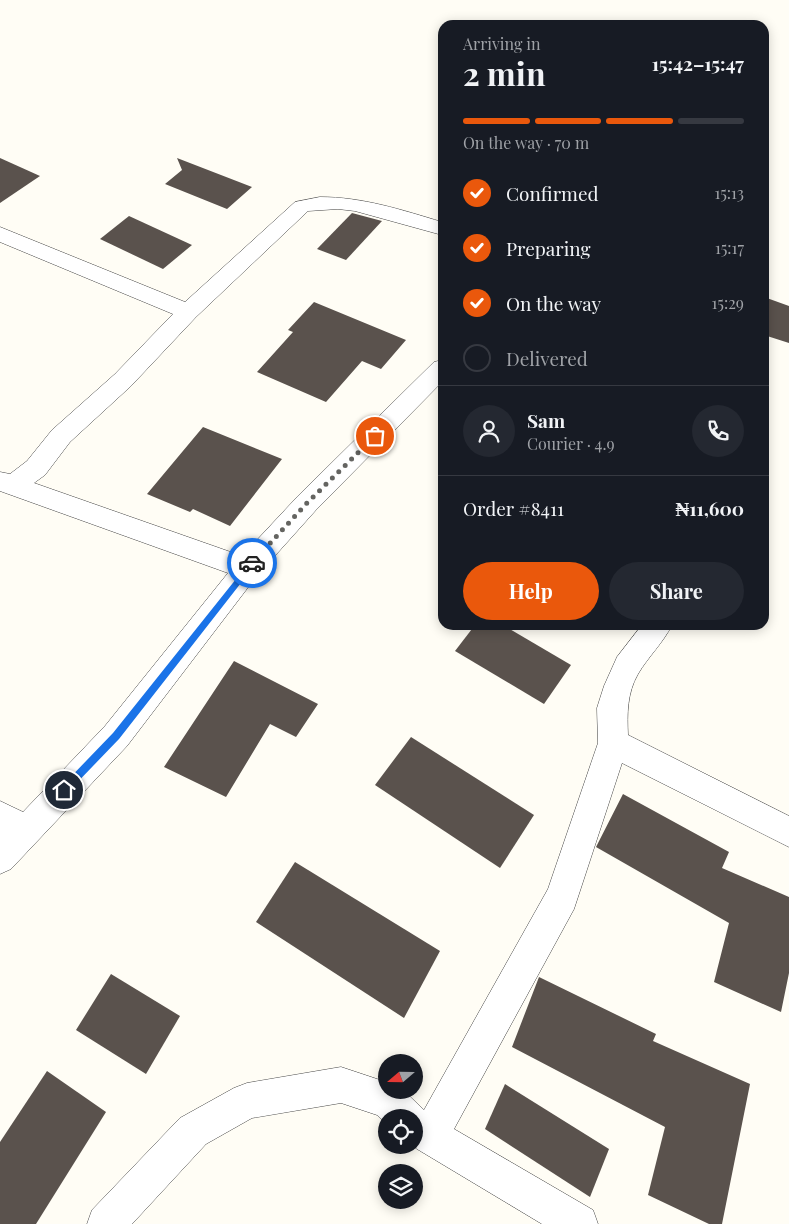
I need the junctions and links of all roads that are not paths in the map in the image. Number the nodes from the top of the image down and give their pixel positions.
1 (438, 228) edge
2 (0, 234) edge
3 (188, 312) junction
4 (438, 372) edge
5 (7, 483) edge
6 (246, 569) junction
7 (654, 630) edge
8 (612, 744) junction
9 (12, 823) edge
10 (789, 832) edge
11 (0, 858) edge
12 (398, 1109) edge
13 (423, 1116) edge
14 (423, 1129) edge
15 (106, 1224) edge
16 (579, 1224) edge

1 - 3 street
2 - 3 street
3 - 5 street
4 - 6 street
5 - 6 street
6 - 9 street
7 - 8 street
8 - 10 street
8 - 13 street
9 - 11 street
12 - 15 street
14 - 16 street

